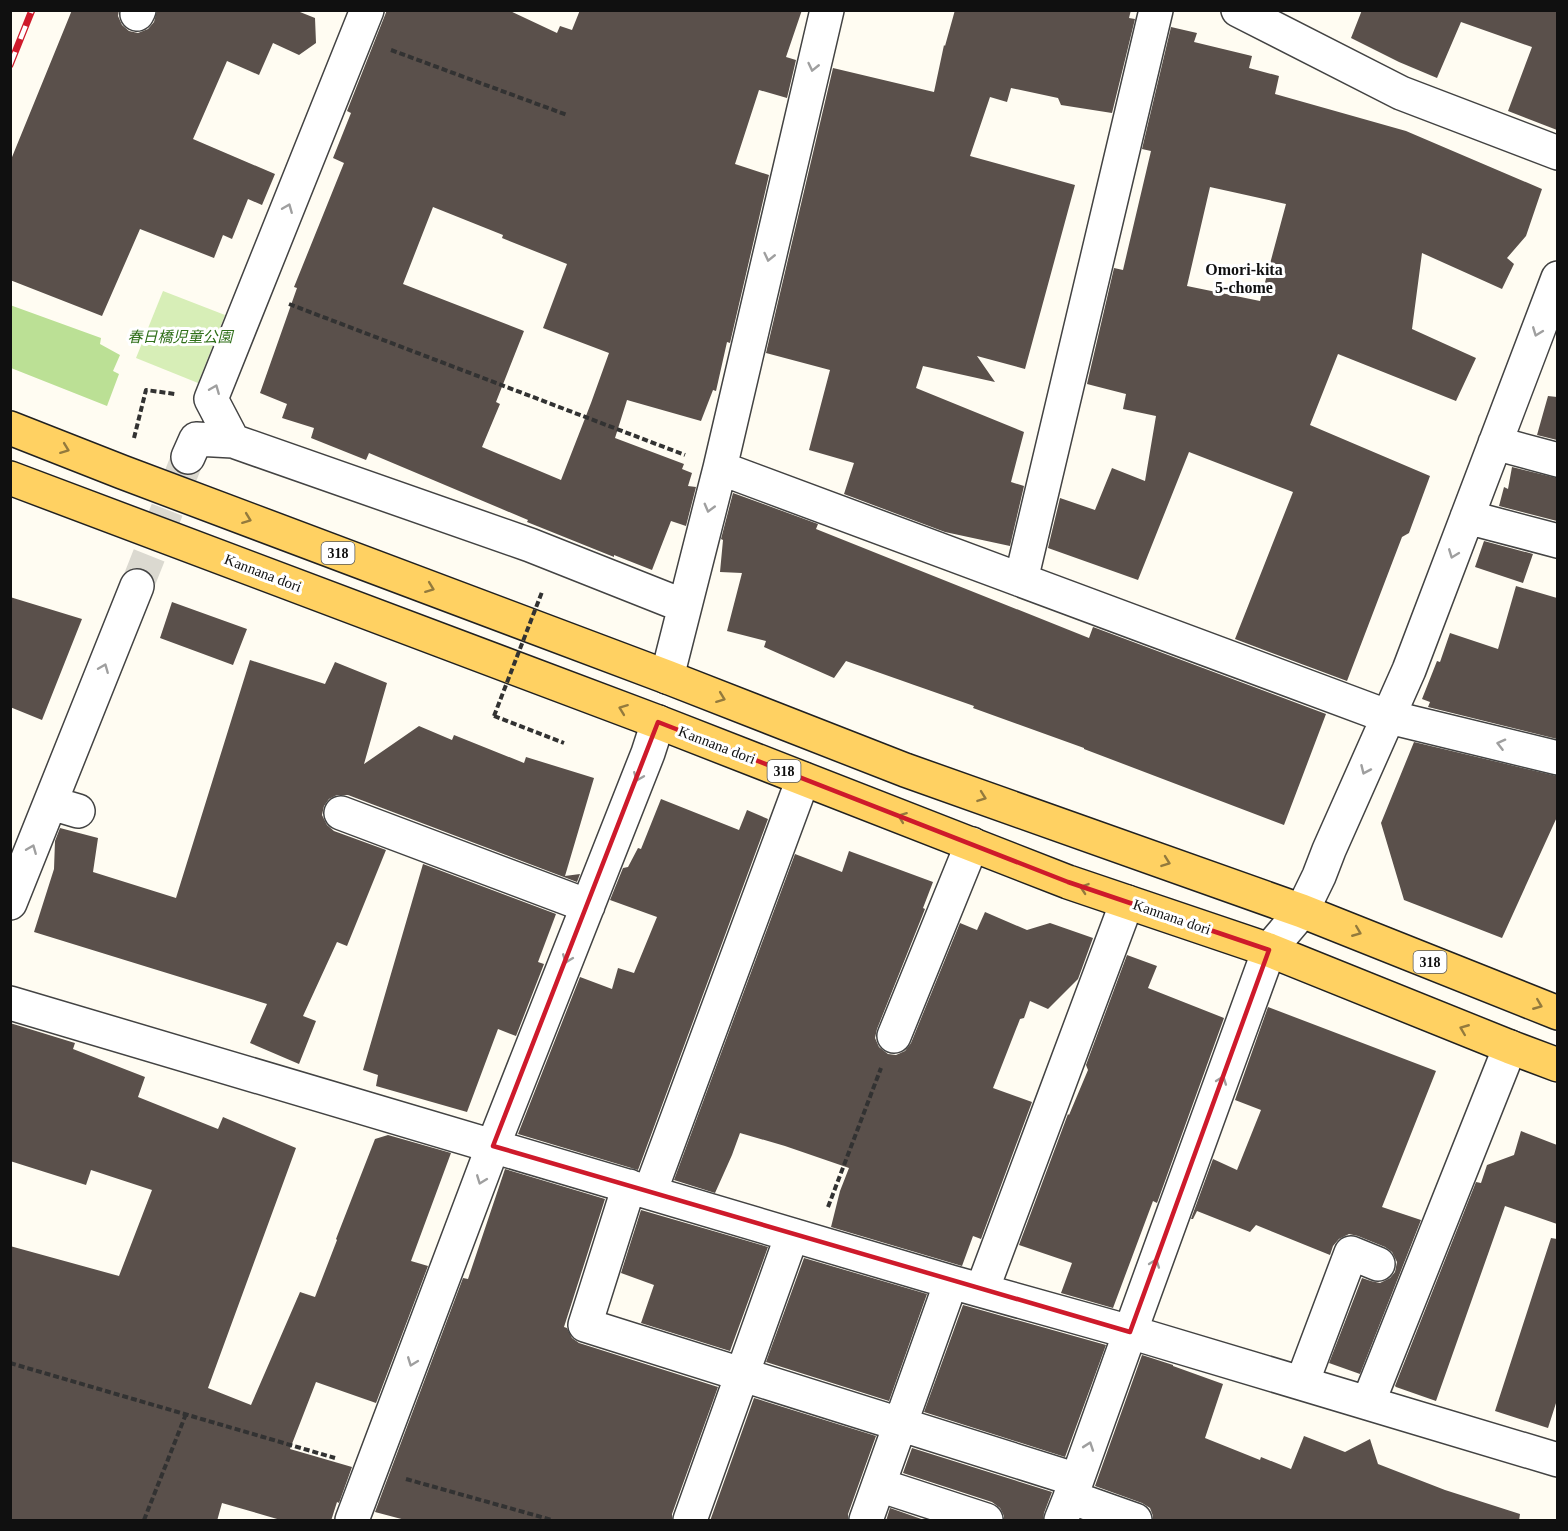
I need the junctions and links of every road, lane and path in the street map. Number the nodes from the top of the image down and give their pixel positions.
1 (827, 10) edge
2 (1156, 10) edge
3 (1238, 10) edge
4 (362, 24) edge
5 (567, 115) dead end
6 (1557, 153) edge
7 (1557, 278) edge
8 (254, 291) junction
9 (185, 396) dead end
10 (10, 428) edge
11 (134, 439) dead end
12 (233, 441) junction
13 (1495, 443) junction
14 (188, 457) tunnel mouth
15 (1557, 460) edge
16 (720, 468) junction
17 (10, 478) edge
18 (1467, 517) junction
19 (1557, 540) edge
20 (1021, 580) junction
21 (137, 586) tunnel mouth
22 (542, 592) dead end
23 (684, 606) junction
24 (667, 677) junction
25 (1389, 717) junction
26 (658, 722) junction
27 (564, 743) dead end
28 (1557, 758) edge
29 (803, 779) junction
30 (342, 813) dead end
31 (972, 844) junction
32 (1127, 902) junction
33 (10, 903) edge
34 (588, 906) junction
35 (1302, 911) junction
36 (1269, 950) junction
37 (10, 1003) edge
38 (1557, 1013) edge
39 (894, 1036) joint
40 (1510, 1047) junction
41 (1557, 1065) edge
42 (494, 1146) junction
43 (640, 1189) junction
44 (803, 1238) junction
45 (1378, 1263) dead end
46 (951, 1282) junction
47 (982, 1290) junction
48 (1130, 1332) junction
49 (10, 1363) edge
50 (742, 1374) junction
51 (1302, 1383) junction
52 (1368, 1403) junction
53 (186, 1414) junction
54 (900, 1425) junction
55 (1557, 1460) edge
56 (372, 1469) junction
57 (879, 1485) junction
58 (1069, 1499) edge
59 (144, 1521) edge
60 (352, 1521) edge
61 (552, 1521) edge
62 (690, 1521) edge
63 (866, 1521) edge
64 (986, 1521) edge
65 (1135, 1521) edge

1 -> 16 street
2 - 20 street
3 - 6 street
4 - 5 path
8 -> 4 street
7 -> 13 street
12 -> 8 street
8 - 16 path
9 - 11 path
10 -> 24 main road, 318
12 - 14 street
12 - 23 street
13 - 15 street
13 - 18 street
16 - 20 street
16 -> 23 street
26 -> 17 main road, Kannana dori / 318
18 - 19 street
18 -> 25 street
20 - 25 street
33 -> 21 street
22 - 27 path, bridge
23 - 24 street
24 -> 35 main road, 318
28 -> 25 street
25 -> 35 street
26 - 29 main road, Kannana dori / 318
26 -> 34 street
31 -> 29 main road, Kannana dori / 318
29 - 43 street
30 - 34 street
32 -> 31 main road, Kannana dori / 318
31 - 39 street
32 - 36 main road, Kannana dori / 318
32 - 47 street
34 -> 42 street
35 - 36 street
35 -> 38 main road, 318
40 -> 36 main road, Kannana dori / 318
48 -> 36 street
37 - 42 street
39 - 44 path
40 - 41 main road, Kannana dori / 318
40 - 52 street
42 - 43 street
42 -> 56 street
43 - 44 street
43 - 50 street
44 - 46 street
44 - 50 street
45 - 51 street
46 - 47 street
46 - 54 street
47 - 48 street
48 - 51 street
58 -> 48 street
49 - 53 path
50 - 54 street
50 - 62 street
51 - 52 street
52 - 55 street
53 - 56 path
53 - 59 path
54 - 57 street
54 - 58 street
56 - 60 street
56 - 61 path
57 - 63 street
57 - 64 street
58 - 65 street

